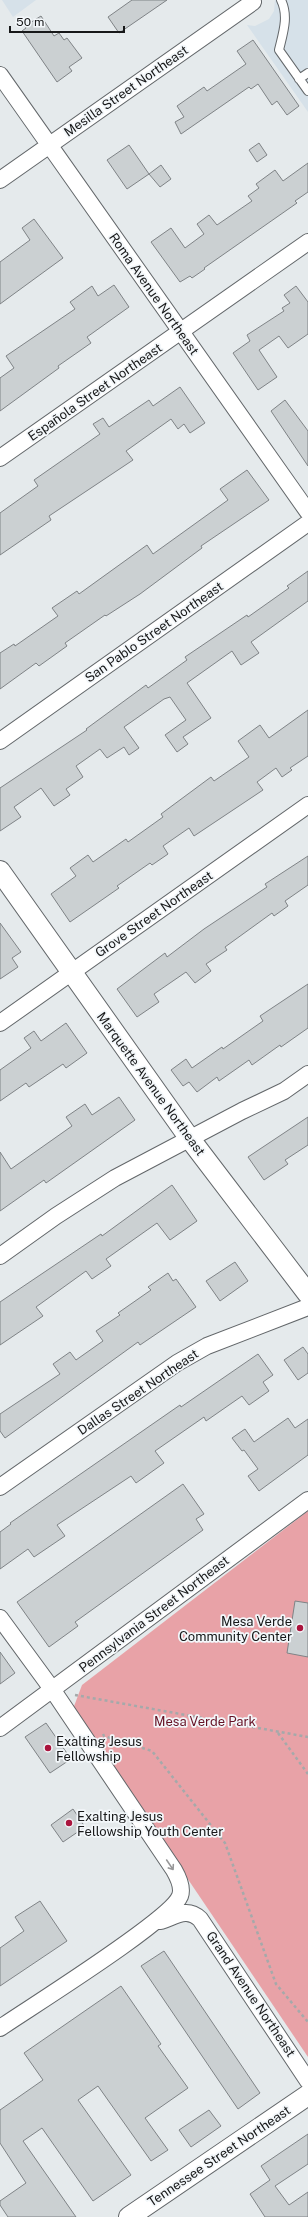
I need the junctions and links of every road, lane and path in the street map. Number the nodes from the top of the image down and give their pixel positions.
1 (280, 0) edge
2 (253, 2) dead end
3 (308, 73) edge
4 (0, 75) edge
5 (299, 79) junction
6 (308, 91) edge
7 (48, 146) junction
8 (0, 180) edge
9 (308, 242) edge
10 (181, 331) junction
11 (0, 458) edge
12 (308, 512) edge
13 (308, 523) edge
14 (0, 741) edge
15 (308, 805) edge
16 (0, 871) edge
17 (71, 973) junction
18 (0, 1023) edge
19 (308, 1074) edge
20 (190, 1139) junction
21 (0, 1256) edge
22 (308, 1294) edge
23 (308, 1307) edge
24 (0, 1488) edge
25 (308, 1500) edge
26 (0, 1618) edge
27 (52, 1689) junction
28 (77, 1701) dead end
29 (0, 1728) edge
30 (100, 1730) dead end
31 (277, 1732) junction
32 (308, 1737) edge
33 (308, 1774) edge
34 (152, 1925) junction
35 (308, 2022) edge
36 (0, 2028) edge
37 (308, 2081) edge
38 (308, 2094) edge
39 (129, 2217) edge

1 - 5 lane
2 - 7 street, Mesilla Street Northeast
3 - 5 lane
4 - 7 street, Roma Avenue Northeast
5 - 6 lane
7 - 8 street, Mesilla Street Northeast
7 - 10 street, Roma Avenue Northeast
9 - 10 street, Española Street Northeast
10 - 11 street, Española Street Northeast
10 - 12 street, Roma Avenue Northeast
13 - 14 street, San Pablo Street Northeast
15 - 17 street, Grove Street Northeast
16 - 17 street, Marquette Avenue Northeast
17 - 18 street, Grove Street Northeast
17 - 20 street, Marquette Avenue Northeast
19 - 20 street
20 - 21 street
20 - 22 street, Marquette Avenue Northeast
23 - 24 street, Dallas Street Northeast
25 - 27 street, Pennsylvania Street Northeast
26 - 27 street
27 - 29 street, Pennsylvania Street Northeast
27 -> 34 street
28 - 31 path
30 - 35 path
31 - 32 path
31 - 33 path
34 - 36 street
34 - 37 street, Grand Avenue Northeast
38 - 39 street, Tennessee Street Northeast

